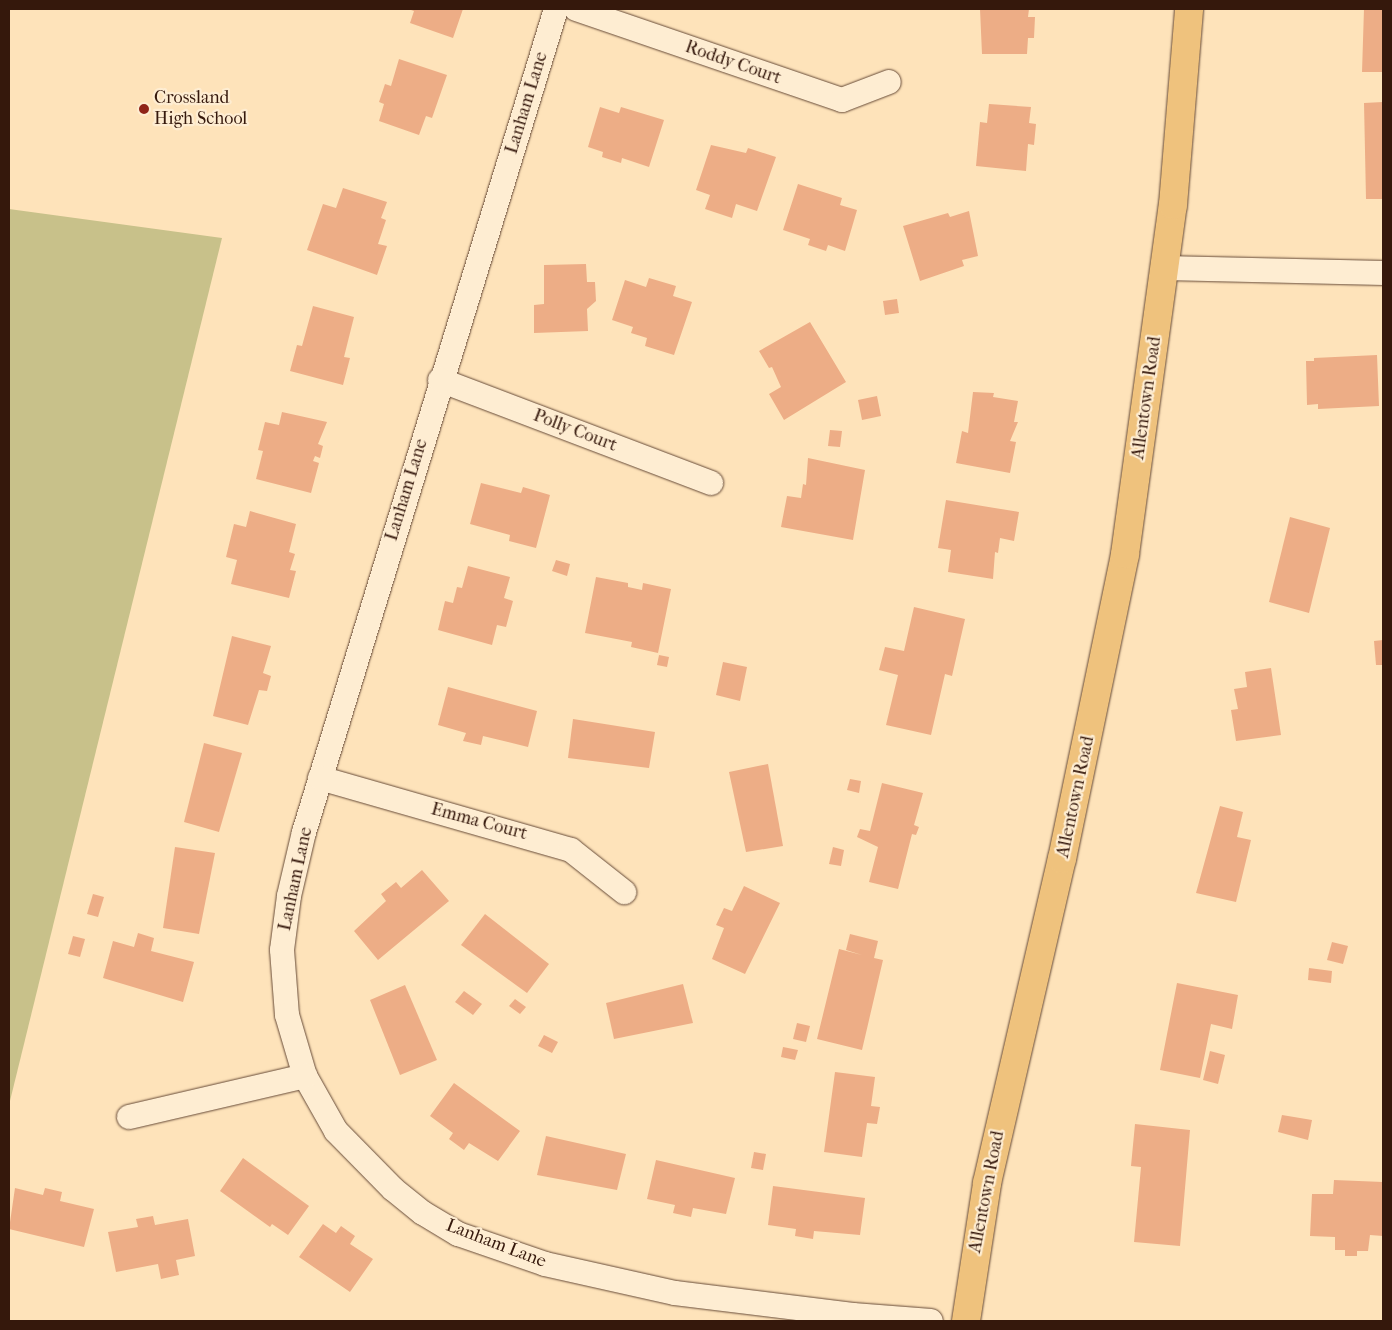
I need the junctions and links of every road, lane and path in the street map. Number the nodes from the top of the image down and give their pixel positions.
1 (556, 9) edge
2 (576, 9) edge
3 (1189, 9) edge
4 (889, 82) dead end
5 (1165, 268) junction
6 (1383, 273) edge
7 (440, 380) junction
8 (711, 482) dead end
9 (320, 778) junction
10 (624, 892) dead end
11 (305, 1076) junction
12 (129, 1117) dead end
13 (931, 1321) edge
14 (966, 1321) edge

1 - 7 street, Lanham Lane
2 - 4 street, Roddy Court
3 - 5 main road, Allentown Road
5 - 6 street
5 - 14 main road, Allentown Road
7 - 8 street, Polly Court
7 - 9 street, Lanham Lane
9 - 10 street, Emma Court
9 - 11 street, Lanham Lane
11 - 12 street
11 - 13 street, Lanham Lane

